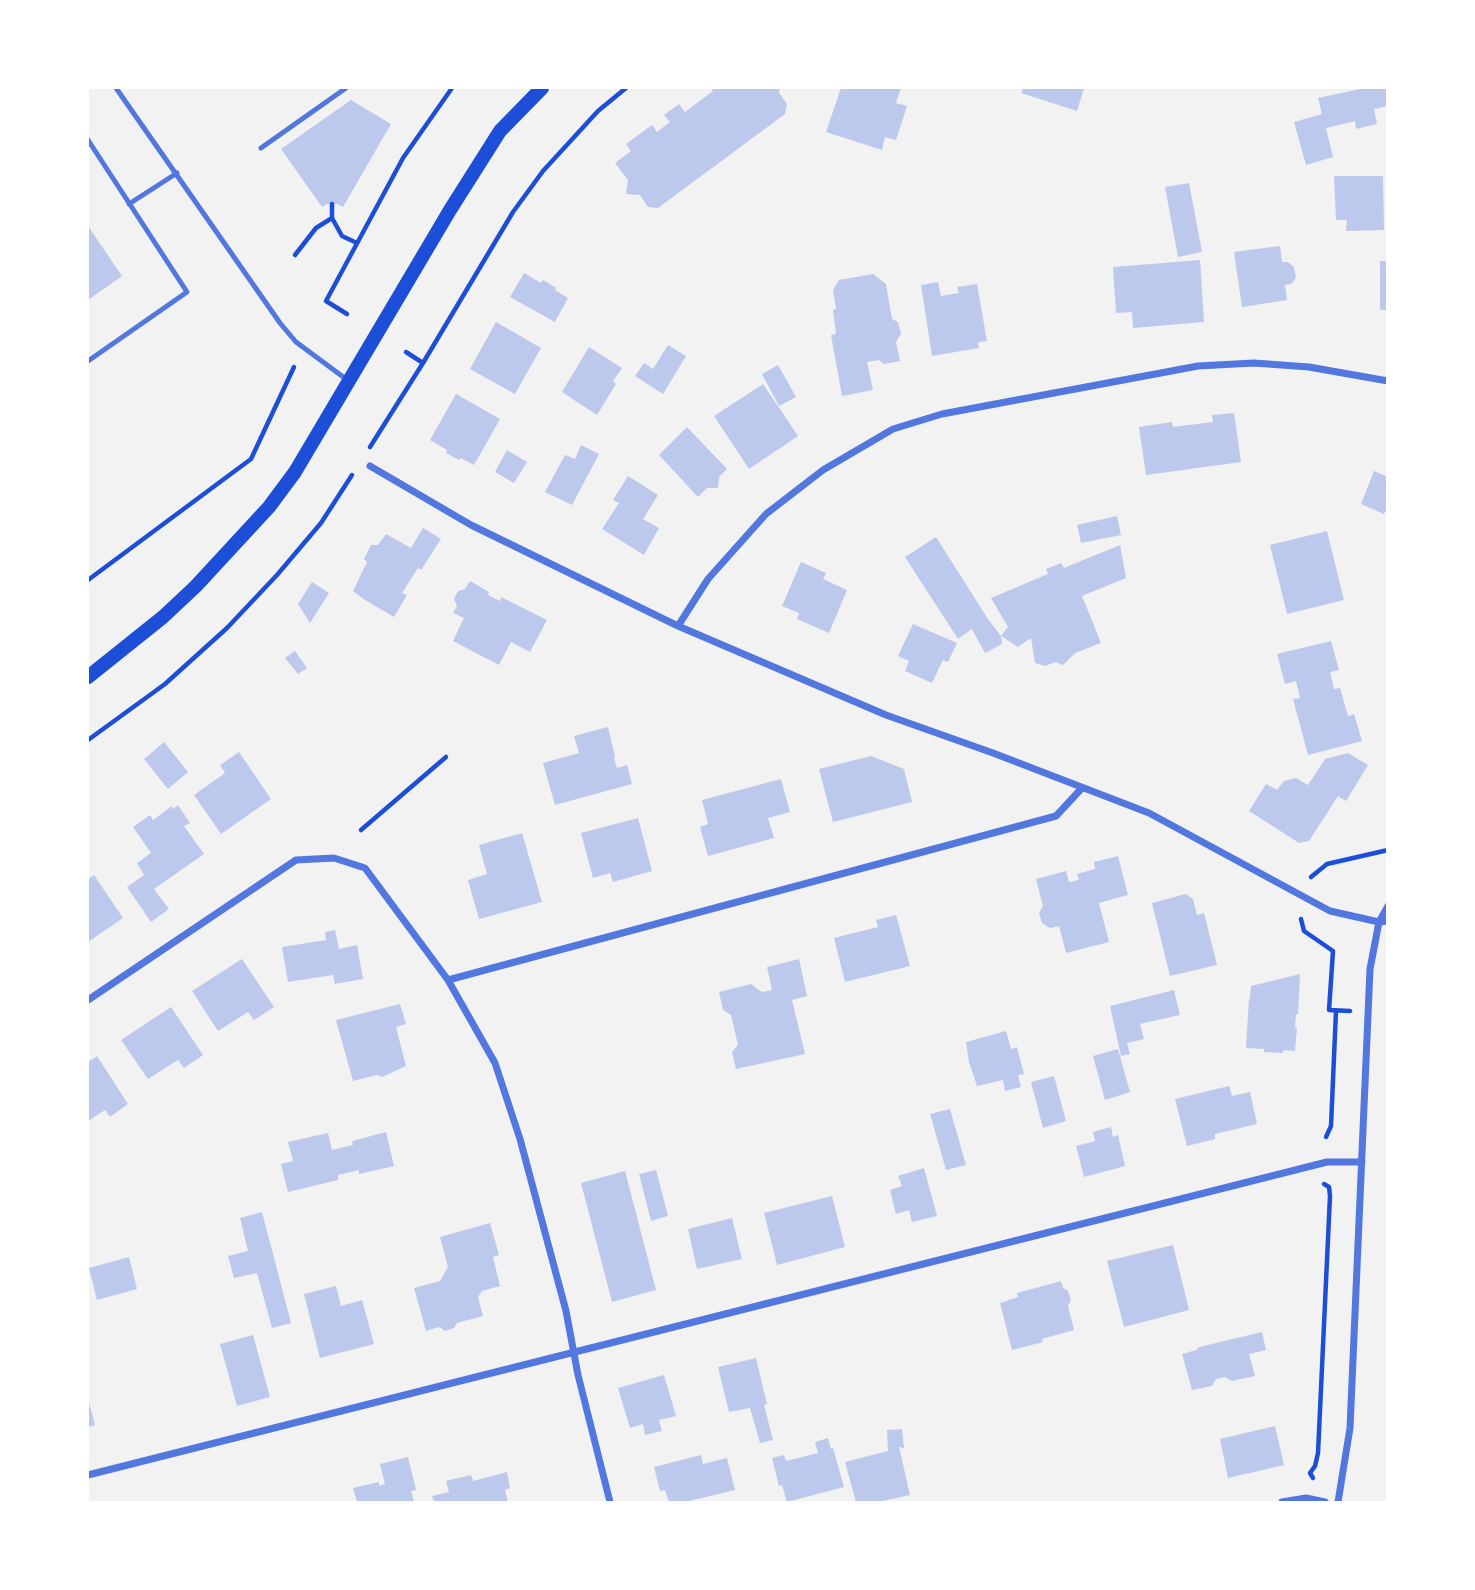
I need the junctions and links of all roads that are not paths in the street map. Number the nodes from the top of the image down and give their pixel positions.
1 (116, 88) edge
2 (346, 88) edge
3 (541, 88) edge
4 (88, 139) edge
5 (261, 148) dead end
6 (177, 173) junction
7 (129, 204) junction
8 (88, 361) edge
9 (349, 381) junction
10 (1388, 381) edge
11 (370, 466) dead end
12 (678, 625) junction
13 (88, 677) edge
14 (1082, 788) junction
15 (1388, 906) edge
16 (1388, 921) edge
17 (1379, 922) junction
18 (448, 980) junction
19 (88, 1000) edge
20 (1362, 1162) junction
21 (574, 1353) junction
22 (88, 1475) edge
23 (610, 1503) edge
24 (1282, 1503) edge
25 (1325, 1503) edge
26 (1338, 1503) edge

1 - 6 lane
2 - 5 lane
3 - 9 main road
4 - 7 lane
6 - 7 lane
6 - 9 lane
7 - 8 lane
9 - 13 main road
10 - 12 street
11 - 12 street
12 - 14 street
14 - 17 street
14 - 18 street
15 - 17 street
16 - 17 street
17 - 20 street
18 - 19 street
18 - 21 street
20 - 21 street
20 - 26 street
21 - 22 street
21 - 23 street
24 - 25 street

